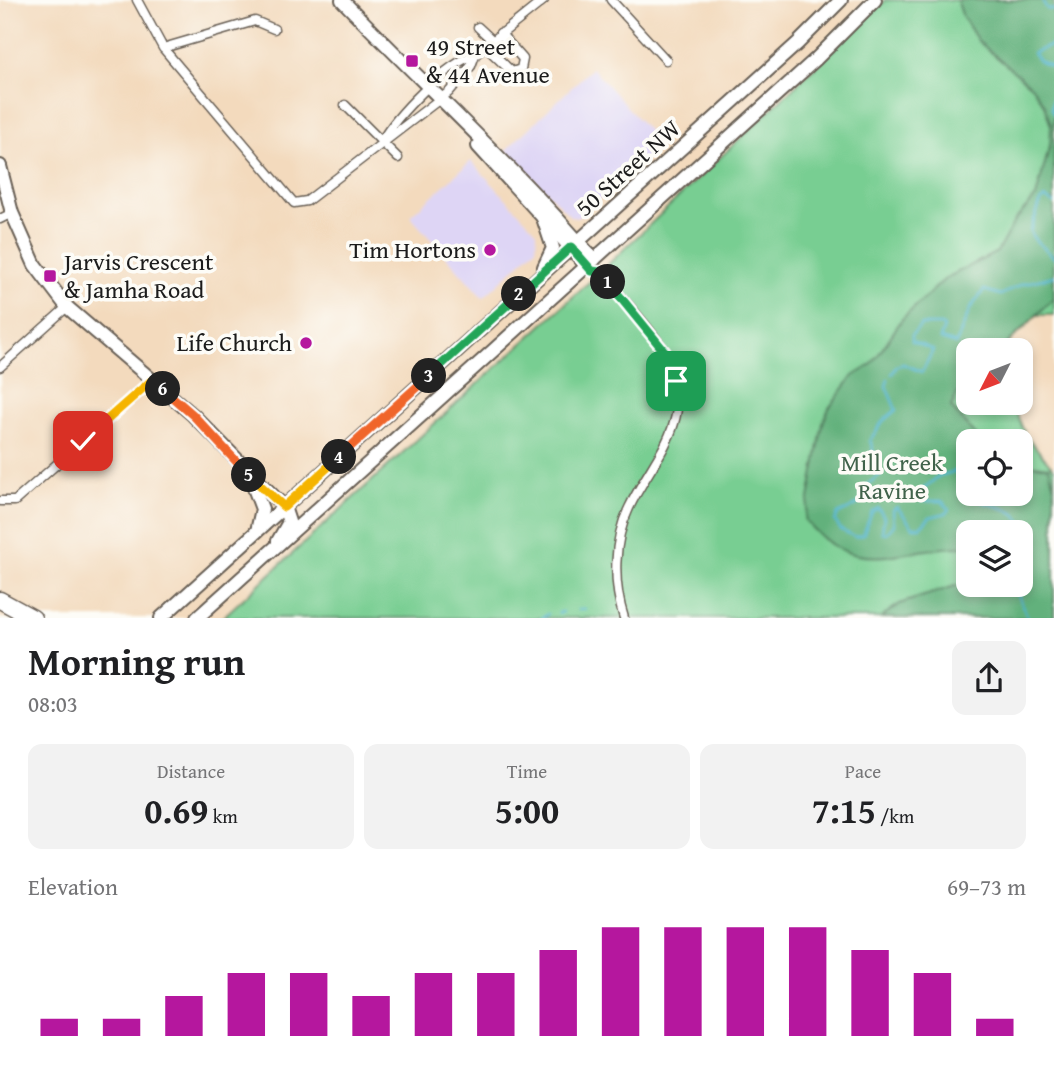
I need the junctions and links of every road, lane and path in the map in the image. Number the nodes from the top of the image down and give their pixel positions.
1 (137, 0) edge
2 (342, 0) edge
3 (544, 0) edge
4 (611, 0) edge
5 (841, 0) edge
6 (875, 0) edge
7 (478, 27) dead end
8 (274, 29) dead end
9 (500, 33) junction
10 (489, 43) junction
11 (163, 48) junction
12 (475, 55) junction
13 (666, 60) dead end
14 (429, 89) junction
15 (439, 100) junction
16 (345, 105) dead end
17 (382, 142) junction
18 (398, 158) dead end
19 (0, 166) edge
20 (12, 213) junction
21 (542, 215) junction
22 (0, 219) edge
23 (575, 244) junction
24 (591, 263) junction
25 (538, 278) junction
26 (67, 307) junction
27 (0, 367) edge
28 (151, 381) junction
29 (248, 474) junction
30 (0, 501) edge
31 (284, 507) junction
32 (257, 531) junction
33 (270, 553) junction
34 (0, 601) edge
35 (22, 618) edge
36 (33, 618) edge
37 (161, 618) edge
38 (197, 618) edge
39 (624, 618) edge

1 - 11 street
2 - 14 main road
3 - 9 street
4 - 13 street
5 - 23 main road, 50 Street NW
6 - 24 main road, 50 Street NW
7 - 10 street
8 - 11 street
9 - 10 street
9 - 10 street
10 - 12 street
11 - 17 street
12 - 14 street
12 - 15 street
14 - 15 main road
14 - 17 street
15 - 17 street
15 - 21 main road
15 - 23 main road
16 - 17 street
17 - 18 street
19 - 20 main road
20 - 22 street
20 - 26 main road
21 - 23 main road
21 - 25 main road
23 - 24 main road
23 - 25 main road, 50 Street NW
24 - 33 main road, 50 Street NW
24 - 39 street
25 - 31 main road, 50 Street NW
26 - 27 street
26 - 28 main road
28 - 29 main road
28 - 30 street
29 - 31 main road
29 - 32 main road
31 - 32 main road, 50 Street NW
31 - 33 main road
32 - 37 main road, 50 Street NW
33 - 38 main road, 50 Street NW
34 - 35 highway
34 - 36 highway

